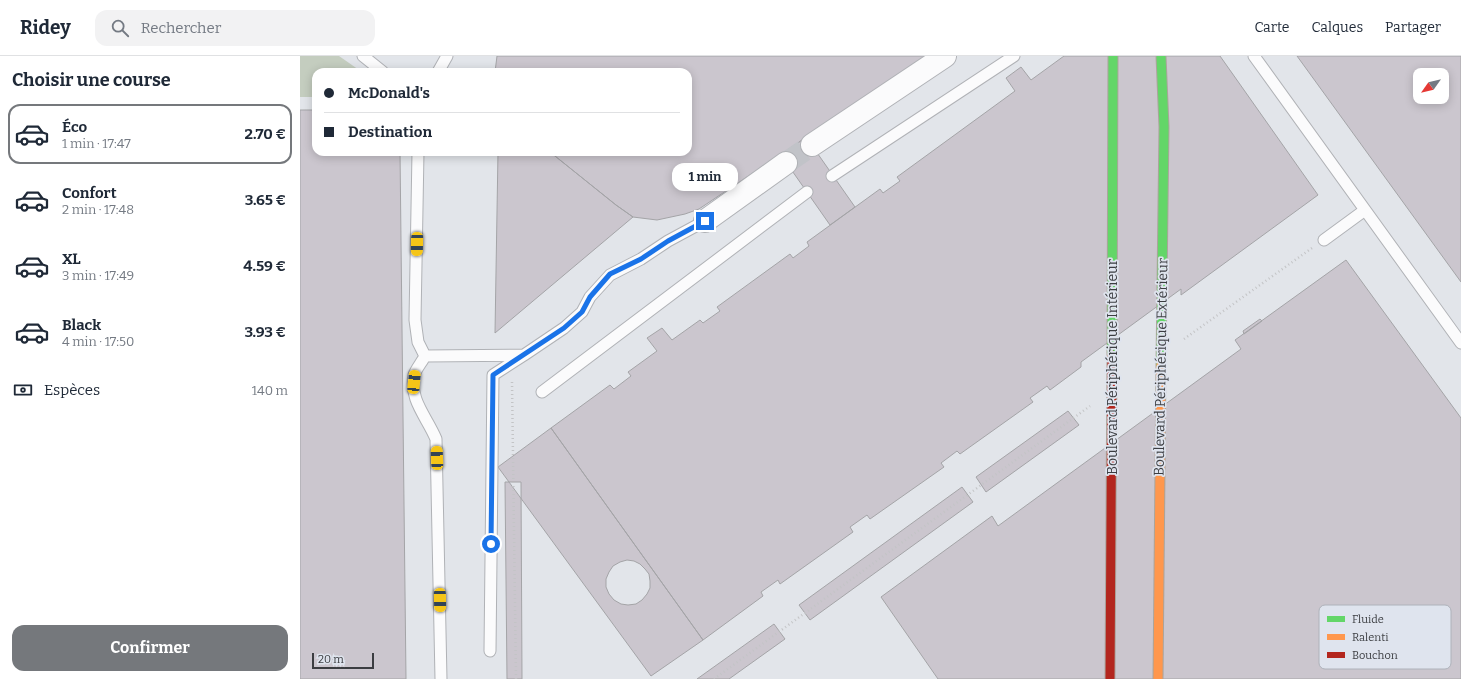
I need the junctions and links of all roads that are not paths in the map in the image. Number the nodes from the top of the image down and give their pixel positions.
1 (362, 56) edge
2 (446, 56) edge
3 (945, 56) edge
4 (1014, 56) edge
5 (1114, 56) edge
6 (1161, 56) edge
7 (1254, 56) edge
8 (378, 68) edge
9 (440, 68) edge
10 (812, 144) tunnel mouth
11 (418, 156) edge
12 (786, 163) tunnel mouth
13 (832, 176) dead end
14 (807, 192) dead end
15 (1365, 210) junction
16 (705, 221) joint
17 (1324, 240) road end
18 (1461, 343) edge
19 (524, 355) junction
20 (425, 356) junction
21 (542, 392) dead end
22 (490, 651) dead end
23 (442, 679) edge
24 (1110, 679) edge
25 (1158, 679) edge

1 - 8 lane
2 - 9 lane
3 - 10 street
4 - 13 lane
5 - 24 highway, Boulevard Périphérique Intérieur, bridge
6 - 25 highway, Boulevard Périphérique Extérieur, bridge
7 - 15 lane
11 - 20 lane
12 - 16 street
14 - 21 lane
15 - 17 lane
15 - 18 lane
16 - 19 lane
19 - 20 lane
19 - 22 lane
20 - 23 lane

